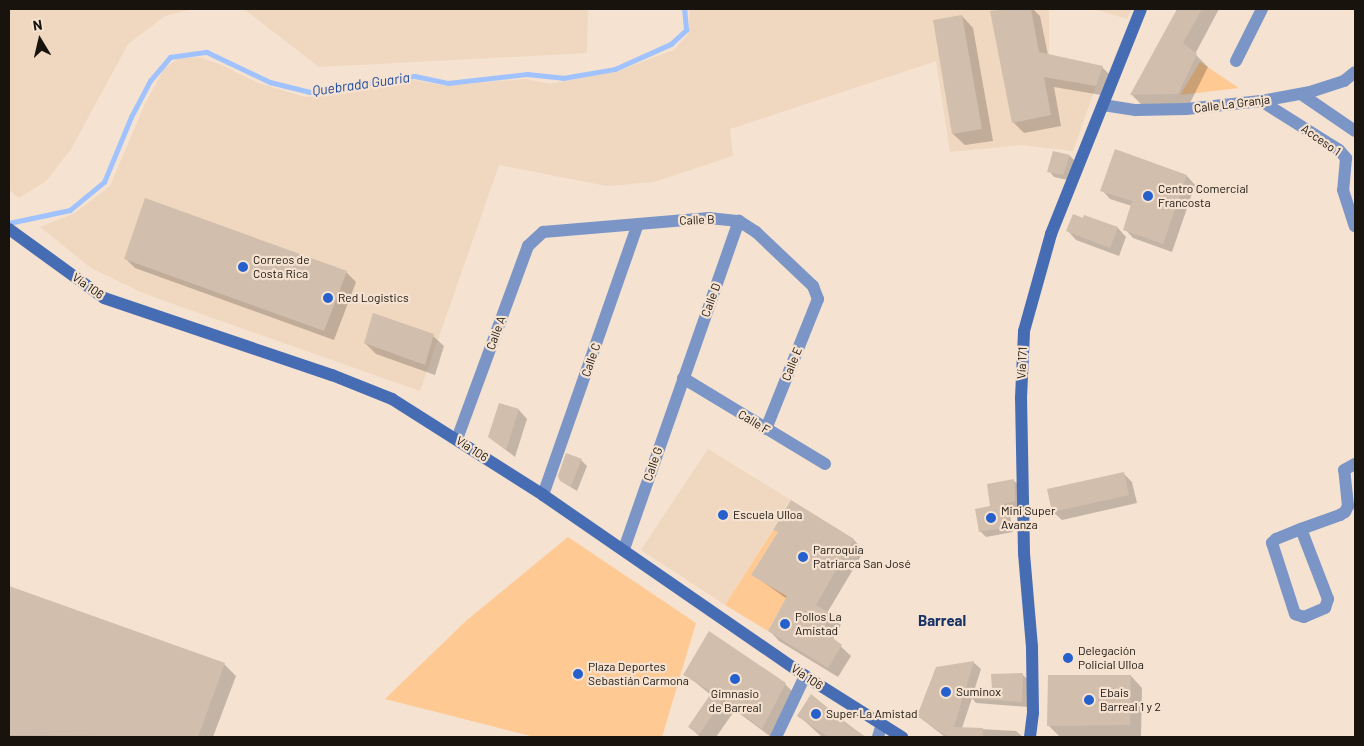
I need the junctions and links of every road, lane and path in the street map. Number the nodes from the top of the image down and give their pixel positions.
1 (1141, 9) edge
2 (1262, 9) edge
3 (1236, 61) dead end
4 (1355, 72) edge
5 (1301, 94) junction
6 (1261, 101) junction
7 (1103, 105) junction
8 (1355, 131) edge
9 (739, 221) junction
10 (638, 224) junction
11 (1355, 226) edge
12 (9, 228) edge
13 (543, 232) joint
14 (683, 378) junction
15 (766, 429) junction
16 (457, 439) junction
17 (825, 464) dead end
18 (1351, 465) edge
19 (543, 495) junction
20 (1301, 529) junction
21 (624, 549) junction
22 (805, 676) junction
23 (882, 724) junction
24 (776, 737) edge
25 (878, 737) edge
26 (902, 737) edge
27 (1030, 737) edge

1 - 7 main road, Vía 171
2 - 3 street
4 - 5 street, Calle La Granja
5 - 6 street, Calle La Granja
5 - 8 street
6 - 7 street, Calle La Granja
6 - 11 street, Acceso 1
7 - 27 main road, Vía 171
9 - 10 street, Calle B
9 - 14 street, Calle D
9 - 15 street, Calle E
10 - 13 street, Calle B
10 - 19 street, Calle C
12 - 16 main road, Vía 106
13 - 16 street, Calle A
14 - 15 street, Calle F
14 - 21 street, Calle G
15 - 17 street, Calle F
16 - 19 main road, Vía 106
18 - 20 street
19 - 21 main road, Vía 106
20 - 20 street
21 - 22 main road, Vía 106
22 - 23 main road, Vía 106
22 - 24 street
23 - 25 street
23 - 26 main road, Vía 106

